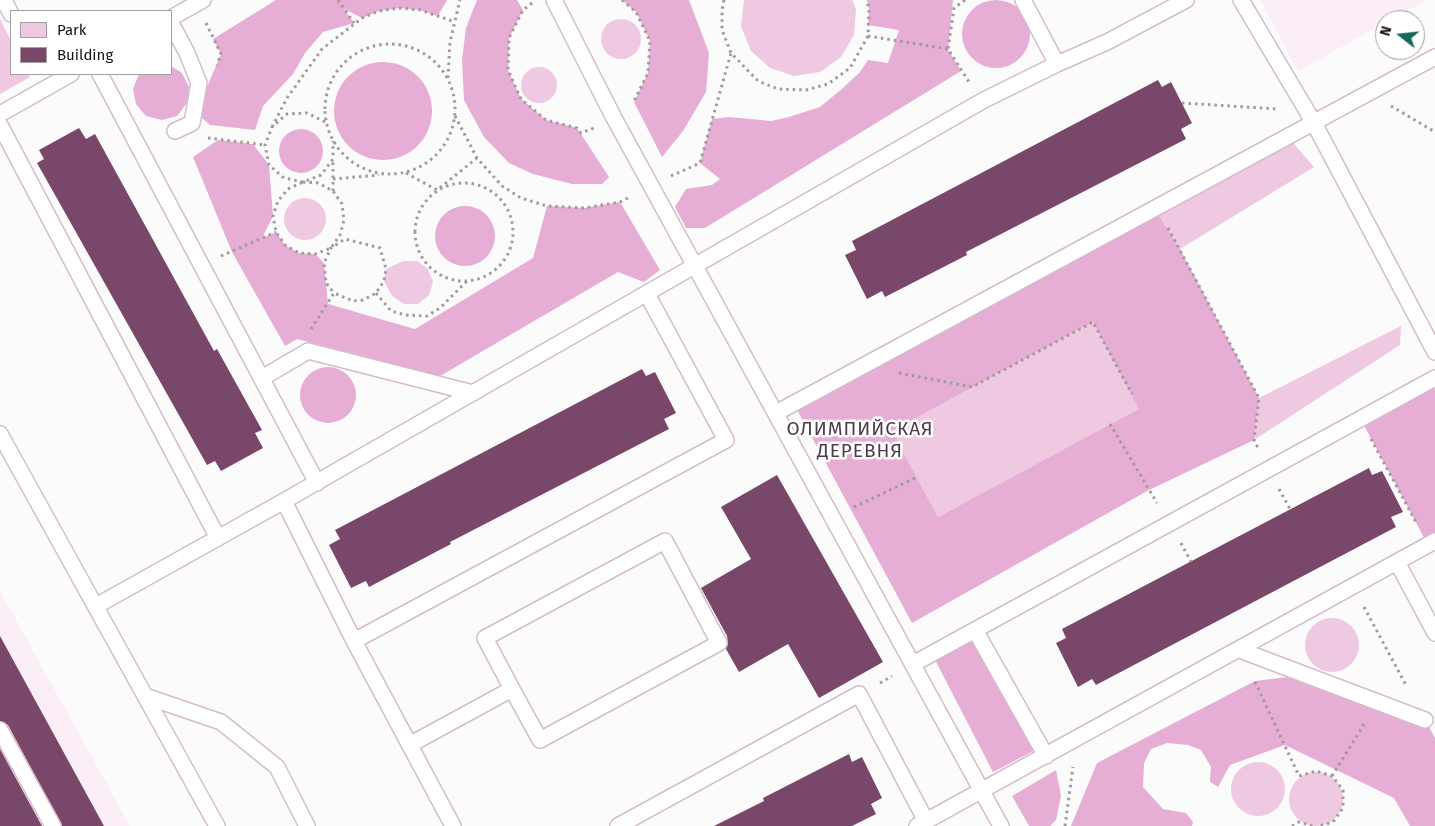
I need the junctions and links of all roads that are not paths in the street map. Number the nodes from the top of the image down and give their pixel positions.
1 (4, 0) edge
2 (203, 0) edge
3 (554, 0) edge
4 (1023, 0) edge
5 (1186, 0) edge
6 (1241, 0) edge
7 (10, 12) edge
8 (172, 17) edge
9 (172, 25) edge
10 (1435, 57) edge
11 (1057, 64) junction
12 (67, 75) edge
13 (101, 75) edge
14 (45, 80) edge
15 (0, 114) edge
16 (1314, 123) junction
17 (0, 125) edge
18 (175, 132) dead end
19 (696, 265) junction
20 (647, 294) junction
21 (1435, 352) edge
22 (262, 378) junction
23 (1435, 378) edge
24 (473, 393) junction
25 (776, 413) junction
26 (0, 434) edge
27 (317, 482) junction
28 (284, 501) junction
29 (218, 538) junction
30 (1432, 543) edge
31 (1397, 562) junction
32 (96, 606) junction
33 (975, 630) junction
34 (1435, 633) edge
35 (354, 641) junction
36 (1240, 650) junction
37 (913, 664) junction
38 (512, 689) junction
39 (145, 696) junction
40 (1425, 720) road end
41 (0, 730) edge
42 (411, 744) junction
43 (1046, 756) junction
44 (981, 790) junction
45 (922, 823) edge
46 (53, 826) edge
47 (217, 826) edge
48 (307, 826) edge
49 (454, 826) edge
50 (618, 826) edge
51 (1001, 826) edge

1 - 7 lane
2 - 8 lane
3 - 19 lane
4 - 11 lane
5 - 11 lane
6 - 16 lane
9 - 18 lane
10 - 16 lane
11 - 19 lane
12 - 14 lane
13 - 22 lane
14 - 15 lane
16 - 21 lane
16 - 25 lane
17 - 29 lane
19 - 20 lane
19 - 25 lane
20 - 24 lane
20 - 35 lane
22 - 24 lane
22 - 27 lane
23 - 33 lane
24 - 27 lane
25 - 37 lane
26 - 32 lane
27 - 28 lane
28 - 29 lane
28 - 35 lane
29 - 32 lane
30 - 31 lane
31 - 34 lane
31 - 36 lane
32 - 39 lane
33 - 37 lane
33 - 43 lane
35 - 42 lane
36 - 40 lane
36 - 43 lane
37 - 44 lane
38 - 38 lane
38 - 42 lane
39 - 47 lane
39 - 48 lane
41 - 46 lane
42 - 49 lane
43 - 44 lane
44 - 45 lane
44 - 51 lane
45 - 50 lane

